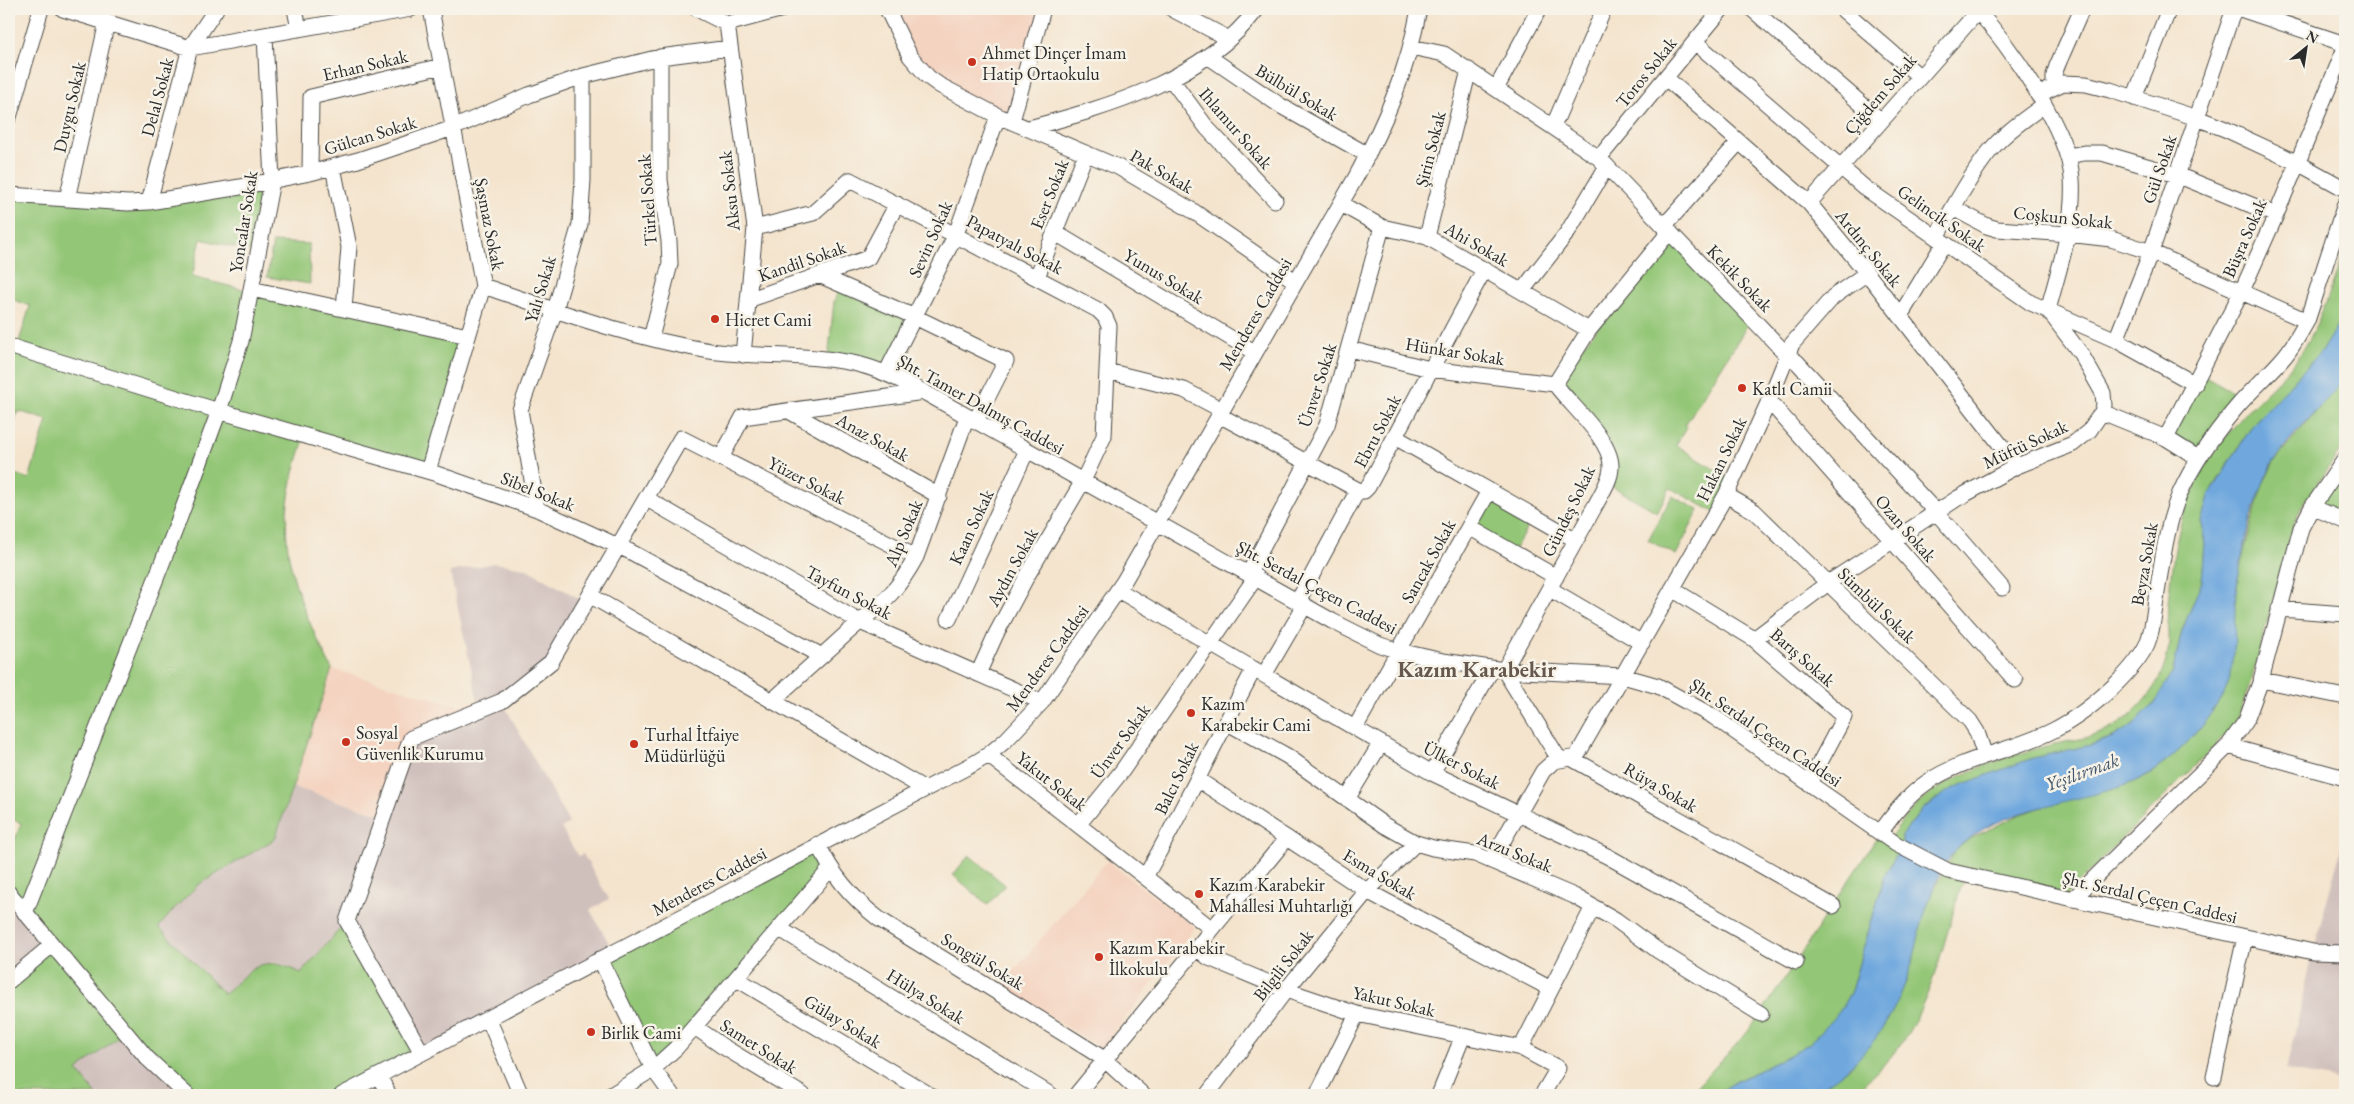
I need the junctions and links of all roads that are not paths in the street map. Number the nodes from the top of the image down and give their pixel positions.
1 (41, 9) edge
2 (63, 9) edge
3 (216, 9) edge
4 (295, 9) edge
5 (411, 9) edge
6 (431, 9) edge
7 (697, 9) edge
8 (783, 9) edge
9 (887, 9) edge
10 (1043, 9) edge
11 (1172, 9) edge
12 (1257, 9) edge
13 (1419, 9) edge
14 (1539, 9) edge
15 (1604, 9) edge
16 (1722, 9) edge
17 (1752, 9) edge
18 (1842, 9) edge
19 (2082, 9) edge
20 (2169, 9) edge
21 (2234, 9) edge
22 (2240, 9) edge
23 (1978, 10) edge
24 (107, 22) junction
25 (727, 24) junction
26 (299, 29) junction
27 (265, 34) junction
28 (1229, 39) junction
29 (1695, 42) junction
30 (1411, 46) junction
31 (2345, 46) edge
32 (190, 48) junction
33 (730, 48) junction
34 (660, 57) junction
35 (1209, 57) junction
36 (442, 66) junction
37 (1469, 70) junction
38 (583, 76) junction
39 (1920, 77) junction
40 (1666, 78) junction
41 (1171, 79) junction
42 (2054, 86) junction
43 (1496, 89) junction
44 (2134, 98) junction
45 (2041, 100) junction
46 (9, 117) edge
47 (2197, 118) junction
48 (1005, 119) junction
49 (1881, 121) junction
50 (1553, 127) junction
51 (454, 128) junction
52 (1029, 128) junction
53 (1739, 142) junction
54 (1086, 153) junction
55 (1368, 154) junction
56 (2068, 156) junction
57 (1603, 162) junction
58 (2298, 163) junction
59 (333, 167) junction
60 (1841, 167) junction
61 (310, 173) junction
62 (2177, 175) junction
63 (272, 180) junction
64 (2345, 189) edge
65 (9, 195) edge
66 (67, 199) junction
67 (1275, 200) dead end
68 (149, 202) junction
69 (897, 204) junction
70 (1341, 204) junction
71 (1809, 204) junction
72 (2345, 204) edge
73 (1953, 208) junction
74 (2276, 215) junction
75 (1382, 226) junction
76 (754, 228) junction
77 (1667, 229) junction
78 (1054, 232) junction
79 (956, 234) junction
80 (2068, 234) junction
81 (1427, 237) junction
82 (1940, 240) junction
83 (2151, 252) junction
84 (1484, 270) junction
85 (1867, 273) junction
86 (819, 275) junction
87 (1036, 277) junction
88 (1295, 281) junction
89 (483, 286) junction
90 (251, 289) junction
91 (1522, 292) junction
92 (2241, 293) junction
93 (748, 300) junction
94 (344, 309) junction
95 (555, 310) junction
96 (2048, 310) junction
97 (1900, 316) junction
98 (915, 317) junction
99 (2307, 321) junction
100 (1589, 330) junction
101 (468, 336) junction
102 (651, 338) junction
103 (2116, 340) junction
104 (9, 346) edge
105 (1349, 349) junction
106 (1254, 352) junction
107 (743, 355) junction
108 (1788, 356) junction
109 (1430, 369) junction
110 (1107, 371) junction
111 (886, 373) junction
112 (1555, 384) junction
113 (2195, 384) junction
114 (924, 392) junction
115 (1769, 401) junction
116 (219, 411) junction
117 (788, 411) junction
118 (2102, 412) junction
119 (1220, 413) junction
120 (971, 419) junction
121 (1395, 437) junction
122 (2166, 438) junction
123 (1027, 450) junction
124 (721, 458) junction
125 (2198, 458) junction
126 (2345, 459) edge
127 (1307, 463) junction
128 (2017, 466) junction
129 (428, 471) junction
130 (1083, 481) junction
131 (1358, 490) junction
132 (1489, 491) junction
133 (1726, 495) junction
134 (939, 496) junction
135 (647, 499) junction
136 (2312, 507) junction
137 (537, 509) junction
138 (1936, 512) junction
139 (2345, 521) edge
140 (1159, 523) junction
141 (1469, 527) junction
142 (1576, 540) junction
143 (1893, 542) junction
144 (619, 546) junction
145 (916, 557) junction
146 (1253, 575) junction
147 (1553, 583) junction
148 (1828, 583) junction
149 (2002, 588) dead end
150 (1672, 589) junction
151 (1118, 590) junction
152 (591, 596) junction
153 (1302, 603) junction
154 (2279, 609) junction
155 (2345, 614) edge
156 (949, 619) dead end
157 (860, 622) junction
158 (1754, 639) junction
159 (1642, 643) junction
160 (1211, 644) junction
161 (1399, 651) junction
162 (822, 656) junction
163 (1498, 670) junction
164 (1259, 672) junction
165 (978, 674) junction
166 (1622, 676) junction
167 (2015, 680) dead end
168 (2261, 680) junction
169 (2345, 697) edge
170 (772, 700) junction
171 (1042, 702) junction
172 (1226, 722) junction
173 (1355, 728) junction
174 (1381, 743) junction
175 (2228, 746) junction
176 (988, 755) junction
177 (1985, 756) junction
178 (1559, 758) junction
179 (1575, 759) junction
180 (1432, 773) junction
181 (2345, 778) edge
182 (1197, 779) junction
183 (1809, 783) junction
184 (925, 789) junction
185 (1346, 798) junction
186 (1518, 814) junction
187 (1078, 825) junction
188 (1880, 833) junction
189 (1287, 838) junction
190 (1416, 843) junction
191 (818, 844) junction
192 (1492, 860) junction
193 (831, 868) junction
194 (1145, 877) junction
195 (1367, 891) junction
196 (9, 893) edge
197 (2073, 899) junction
198 (1833, 906) dead end
199 (1593, 907) junction
200 (25, 913) junction
201 (780, 929) junction
202 (1212, 929) junction
203 (2245, 937) junction
204 (52, 945) junction
205 (1196, 948) junction
206 (2345, 953) edge
207 (600, 960) junction
208 (1796, 962) dead end
209 (737, 979) junction
210 (9, 981) edge
211 (1551, 989) junction
212 (1286, 990) junction
213 (1358, 1014) junction
214 (1761, 1014) dead end
215 (488, 1018) junction
216 (695, 1027) junction
217 (1463, 1036) junction
218 (1521, 1048) junction
219 (422, 1053) junction
220 (1104, 1059) junction
221 (652, 1069) junction
222 (379, 1076) junction
223 (2214, 1077) dead end
224 (187, 1095) edge
225 (342, 1095) edge
226 (389, 1095) edge
227 (521, 1095) edge
228 (611, 1095) edge
229 (672, 1095) edge
230 (803, 1095) edge
231 (930, 1095) edge
232 (1051, 1095) edge
233 (1076, 1095) edge
234 (1144, 1095) edge
235 (1208, 1095) edge
236 (1317, 1095) edge
237 (1439, 1095) edge
238 (1542, 1095) edge

1 - 46 street
2 - 24 street
3 - 32 street, Delal Sokak
4 - 26 street
5 - 26 street
6 - 36 street, Şaşmaz Sokak
7 - 25 street
8 - 25 street
9 - 48 street, Pak Sokak
10 - 48 street, Sevin Sokak
11 - 28 street
12 - 28 street
13 - 30 street, Menderes Caddesi
14 - 43 street
15 - 50 street
16 - 29 street, Toros Sokak
17 - 49 street
18 - 39 street
19 - 42 street
20 - 44 street
21 - 47 street, Gül Sokak
22 - 31 street
23 - 39 street, Çiğdem Sokak
23 - 45 street
24 - 32 street
24 - 66 street, Duygu Sokak
25 - 33 street, Aksu Sokak
26 - 27 street
27 - 32 street
27 - 63 street, Yoncalar Sokak
28 - 35 street
29 - 40 street, Toros Sokak
29 - 60 street, Gelincik Sokak
30 - 37 street, Kekik Sokak
30 - 55 street, Menderes Caddesi
31 - 58 street, Büşra Sokak
32 - 68 street, Delal Sokak
33 - 34 street, Gülcan Sokak
33 - 76 street, Aksu Sokak
34 - 38 street, Gülcan Sokak
34 - 102 street, Türkel Sokak
35 - 41 street
35 - 55 street, Bülbül Sokak
36 - 51 street, Şaşmaz Sokak
36 - 61 street, Erhan Sokak
37 - 43 street, Kekik Sokak
37 - 81 street, Şirin Sokak
38 - 51 street, Gülcan Sokak
38 - 95 street, Yalı Sokak
39 - 49 street, Çiğdem Sokak
40 - 53 street, Ardınç Sokak
40 - 57 street, Toros Sokak
41 - 52 street
41 - 67 street, Ihlamur Sokak
42 - 44 street
42 - 45 street
43 - 50 street, Kekik Sokak
44 - 47 street
45 - 56 street
45 - 73 street
47 - 58 street
47 - 62 street, Gül Sokak
48 - 52 street, Pak Sokak
48 - 79 street, Sevin Sokak
49 - 60 street, Çiğdem Sokak
50 - 57 street, Kekik Sokak
51 - 59 street, Gülcan Sokak
51 - 89 street, Şaşmaz Sokak
52 - 54 street, Pak Sokak
53 - 71 street, Ardınç Sokak
53 - 77 street
54 - 78 street, Eser Sokak
54 - 88 street, Pak Sokak
55 - 70 street, Menderes Caddesi
56 - 62 street
56 - 80 street
57 - 77 street, Kekik Sokak
57 - 91 street, Toros Sokak
58 - 64 street
58 - 74 street, Büşra Sokak
59 - 61 street, Gülcan Sokak
59 - 94 street
60 - 71 street, Çiğdem Sokak
60 - 82 street, Gelincik Sokak
61 - 63 street, Gülcan Sokak
62 - 74 street
62 - 83 street, Gül Sokak
63 - 68 street, Gülcan Sokak
63 - 90 street, Yoncalar Sokak
65 - 66 street, Gülcan Sokak
66 - 68 street, Gülcan Sokak
69 - 76 street, Papatyalı Sokak
69 - 79 street, Papatyalı Sokak
69 - 86 street, Kandil Sokak
70 - 75 street, Ahi Sokak
70 - 88 street, Menderes Caddesi
71 - 85 street, Ardınç Sokak
72 - 99 street, Beyza Sokak
73 - 80 street, Coşkun Sokak
73 - 82 street
74 - 92 street, Büşra Sokak
75 - 81 street, Ahi Sokak
75 - 105 street, Ünver Sokak
76 - 93 street, Aksu Sokak
77 - 100 street
77 - 108 street, Kekik Sokak
78 - 87 street, Eser Sokak
78 - 106 street, Yunus Sokak
79 - 87 street, Papatyalı Sokak
79 - 98 street, Sevin Sokak
80 - 83 street, Coşkun Sokak
80 - 96 street
81 - 84 street, Ahi Sokak
82 - 96 street, Gelincik Sokak
82 - 97 street
83 - 92 street, Coşkun Sokak
83 - 103 street, Gül Sokak
84 - 91 street, Ahi Sokak
84 - 109 street, Ebru Sokak
85 - 97 street, Ardınç Sokak
85 - 108 street, Hakan Sokak
86 - 93 street, Kandil Sokak
86 - 98 street
87 - 110 street, Papatyalı Sokak
88 - 106 street, Menderes Caddesi
89 - 95 street, Şht. Tamer Dalmış Caddesi
89 - 101 street, Şaşmaz Sokak
90 - 94 street
90 - 116 street, Yoncalar Sokak
91 - 100 street, Ahi Sokak
92 - 99 street, Coşkun Sokak
92 - 113 street, Büşra Sokak
93 - 107 street, Aksu Sokak
94 - 101 street
95 - 102 street, Şht. Tamer Dalmış Caddesi
95 - 137 street, Yalı Sokak
96 - 103 street, Gelincik Sokak
96 - 118 street
97 - 128 street, Ardınç Sokak
98 - 111 street, Sevin Sokak
98 - 120 street, Alp Sokak
99 - 125 street, Beyza Sokak
100 - 112 street
101 - 129 street, Şaşmaz Sokak
102 - 107 street, Şht. Tamer Dalmış Caddesi
103 - 113 street, Gelincik Sokak
104 - 116 street, Sibel Sokak
105 - 109 street, Hünkar Sokak
105 - 127 street, Ünver Sokak
106 - 119 street, Menderes Caddesi
107 - 111 street, Şht. Tamer Dalmış Caddesi
108 - 115 street, Hakan Sokak
108 - 138 street, Kekik Sokak
109 - 112 street, Hünkar Sokak
109 - 121 street, Ebru Sokak
110 - 119 street
110 - 130 street, Papatyalı Sokak
111 - 114 street, Şht. Tamer Dalmış Caddesi
112 - 142 street, Gündeş Sokak
113 - 122 street, Büşra Sokak
114 - 117 street
114 - 120 street, Şht. Tamer Dalmış Caddesi
115 - 133 street, Hakan Sokak
115 - 143 street, Ozan Sokak
116 - 129 street, Sibel Sokak
116 - 200 street, Yoncalar Sokak
117 - 124 street
117 - 134 street, Anaz Sokak
118 - 122 street
118 - 128 street, Müftü Sokak
119 - 127 street
119 - 140 street, Menderes Caddesi
120 - 123 street, Şht. Tamer Dalmış Caddesi
120 - 134 street, Alp Sokak
121 - 131 street, Ebru Sokak
121 - 132 street
122 - 125 street
123 - 130 street, Şht. Tamer Dalmış Caddesi
123 - 156 street, Kaan Sokak
124 - 135 street, Yüzer Sokak
124 - 145 street, Yüzer Sokak
125 - 177 street, Beyza Sokak
126 - 136 street
127 - 131 street
127 - 146 street, Ünver Sokak
128 - 138 street, Müftü Sokak
129 - 137 street, Sibel Sokak
130 - 140 street, Şht. Tamer Dalmış Caddesi
130 - 165 street, Aydın Sokak
131 - 153 street, Ebru Sokak
132 - 141 street, Sancak Sokak
132 - 142 street
133 - 148 street, Sümbül Sokak
133 - 150 street, Hakan Sokak
134 - 145 street, Alp Sokak
135 - 144 street
135 - 157 street, Tayfun Sokak
136 - 139 street
136 - 154 street
137 - 144 street, Sibel Sokak
138 - 143 street, Müftü Sokak
138 - 149 street, Kekik Sokak
140 - 146 street, Şht. Serdal Çeçen Caddesi
140 - 151 street, Menderes Caddesi
141 - 147 street
141 - 161 street, Sancak Sokak
142 - 147 street, Gündeş Sokak
143 - 148 street, Müftü Sokak
143 - 167 street, Ozan Sokak
144 - 152 street
144 - 162 street, Sibel Sokak
145 - 157 street, Alp Sokak
146 - 153 street, Şht. Serdal Çeçen Caddesi
146 - 160 street, Ünver Sokak
147 - 159 street
147 - 163 street, Gündeş Sokak
148 - 158 street, Müftü Sokak
148 - 177 street, Sümbül Sokak
150 - 158 street, Barış Sokak
150 - 159 street, Hakan Sokak
151 - 160 street, Ülker Sokak
151 - 171 street, Menderes Caddesi
152 - 170 street
152 - 219 street
153 - 161 street, Şht. Serdal Çeçen Caddesi
153 - 164 street, Ebru Sokak
154 - 155 street
154 - 168 street
157 - 162 street, Alp Sokak
157 - 165 street, Tayfun Sokak
158 - 183 street, Barış Sokak
159 - 166 street, Hakan Sokak
160 - 164 street, Ülker Sokak
160 - 187 street, Ünver Sokak
161 - 163 street, Şht. Serdal Çeçen Caddesi
161 - 173 street, Sancak Sokak
162 - 170 street, Alp Sokak
163 - 166 street, Şht. Serdal Çeçen Caddesi
163 - 178 street
163 - 180 street, Gündeş Sokak
164 - 172 street, Balcı Sokak
164 - 173 street, Ülker Sokak
165 - 171 street, Tayfun Sokak
166 - 179 street, Hakan Sokak
166 - 183 street, Şht. Serdal Çeçen Caddesi
168 - 169 street
168 - 175 street
170 - 184 street
171 - 176 street, Menderes Caddesi
172 - 182 street, Balcı Sokak
172 - 185 street, Arzu Sokak
173 - 174 street, Ülker Sokak
174 - 180 street, Ülker Sokak
174 - 185 street
175 - 181 street
175 - 197 street
176 - 184 street, Menderes Caddesi
176 - 187 street, Yakut Sokak
177 - 188 street, Beyza Sokak
178 - 179 street, Rüya Sokak
178 - 186 street
179 - 198 street, Rüya Sokak
180 - 186 street, Ülker Sokak
182 - 189 street, Esma Sokak
182 - 194 street, Balcı Sokak
183 - 188 street, Şht. Serdal Çeçen Caddesi
184 - 191 street, Menderes Caddesi
185 - 190 street, Arzu Sokak
186 - 192 street
186 - 208 street, Ülker Sokak
187 - 194 street, Yakut Sokak
188 - 197 street, Şht. Serdal Çeçen Caddesi
189 - 195 street, Esma Sokak
189 - 202 street
190 - 192 street, Arzu Sokak
190 - 195 street, Bilgili Sokak
191 - 193 street, Songül Sokak
191 - 207 street, Menderes Caddesi
192 - 199 street, Arzu Sokak
193 - 201 street
193 - 220 street, Songül Sokak
194 - 202 street, Yakut Sokak
195 - 211 street, Esma Sokak
195 - 212 street, Bilgili Sokak
196 - 200 street
197 - 203 street, Şht. Serdal Çeçen Caddesi
199 - 211 street
199 - 214 street, Arzu Sokak
200 - 204 street
201 - 209 street
201 - 232 street, Hülya Sokak
202 - 205 street
203 - 206 street, Şht. Serdal Çeçen Caddesi
203 - 223 street
204 - 210 street
204 - 224 street
205 - 212 street, Yakut Sokak
205 - 220 street
207 - 215 street, Menderes Caddesi
207 - 221 street
209 - 216 street
209 - 231 street, Gülay Sokak
211 - 218 street
212 - 213 street, Yakut Sokak
212 - 235 street, Bilgili Sokak
213 - 217 street, Yakut Sokak
213 - 236 street
215 - 219 street, Menderes Caddesi
215 - 227 street
216 - 221 street
216 - 230 street, Samet Sokak
217 - 218 street, Yakut Sokak
217 - 237 street
218 - 238 street, Yakut Sokak
219 - 222 street, Menderes Caddesi
220 - 233 street
220 - 234 street, Songül Sokak
221 - 228 street
221 - 229 street
222 - 225 street, Menderes Caddesi
222 - 226 street

